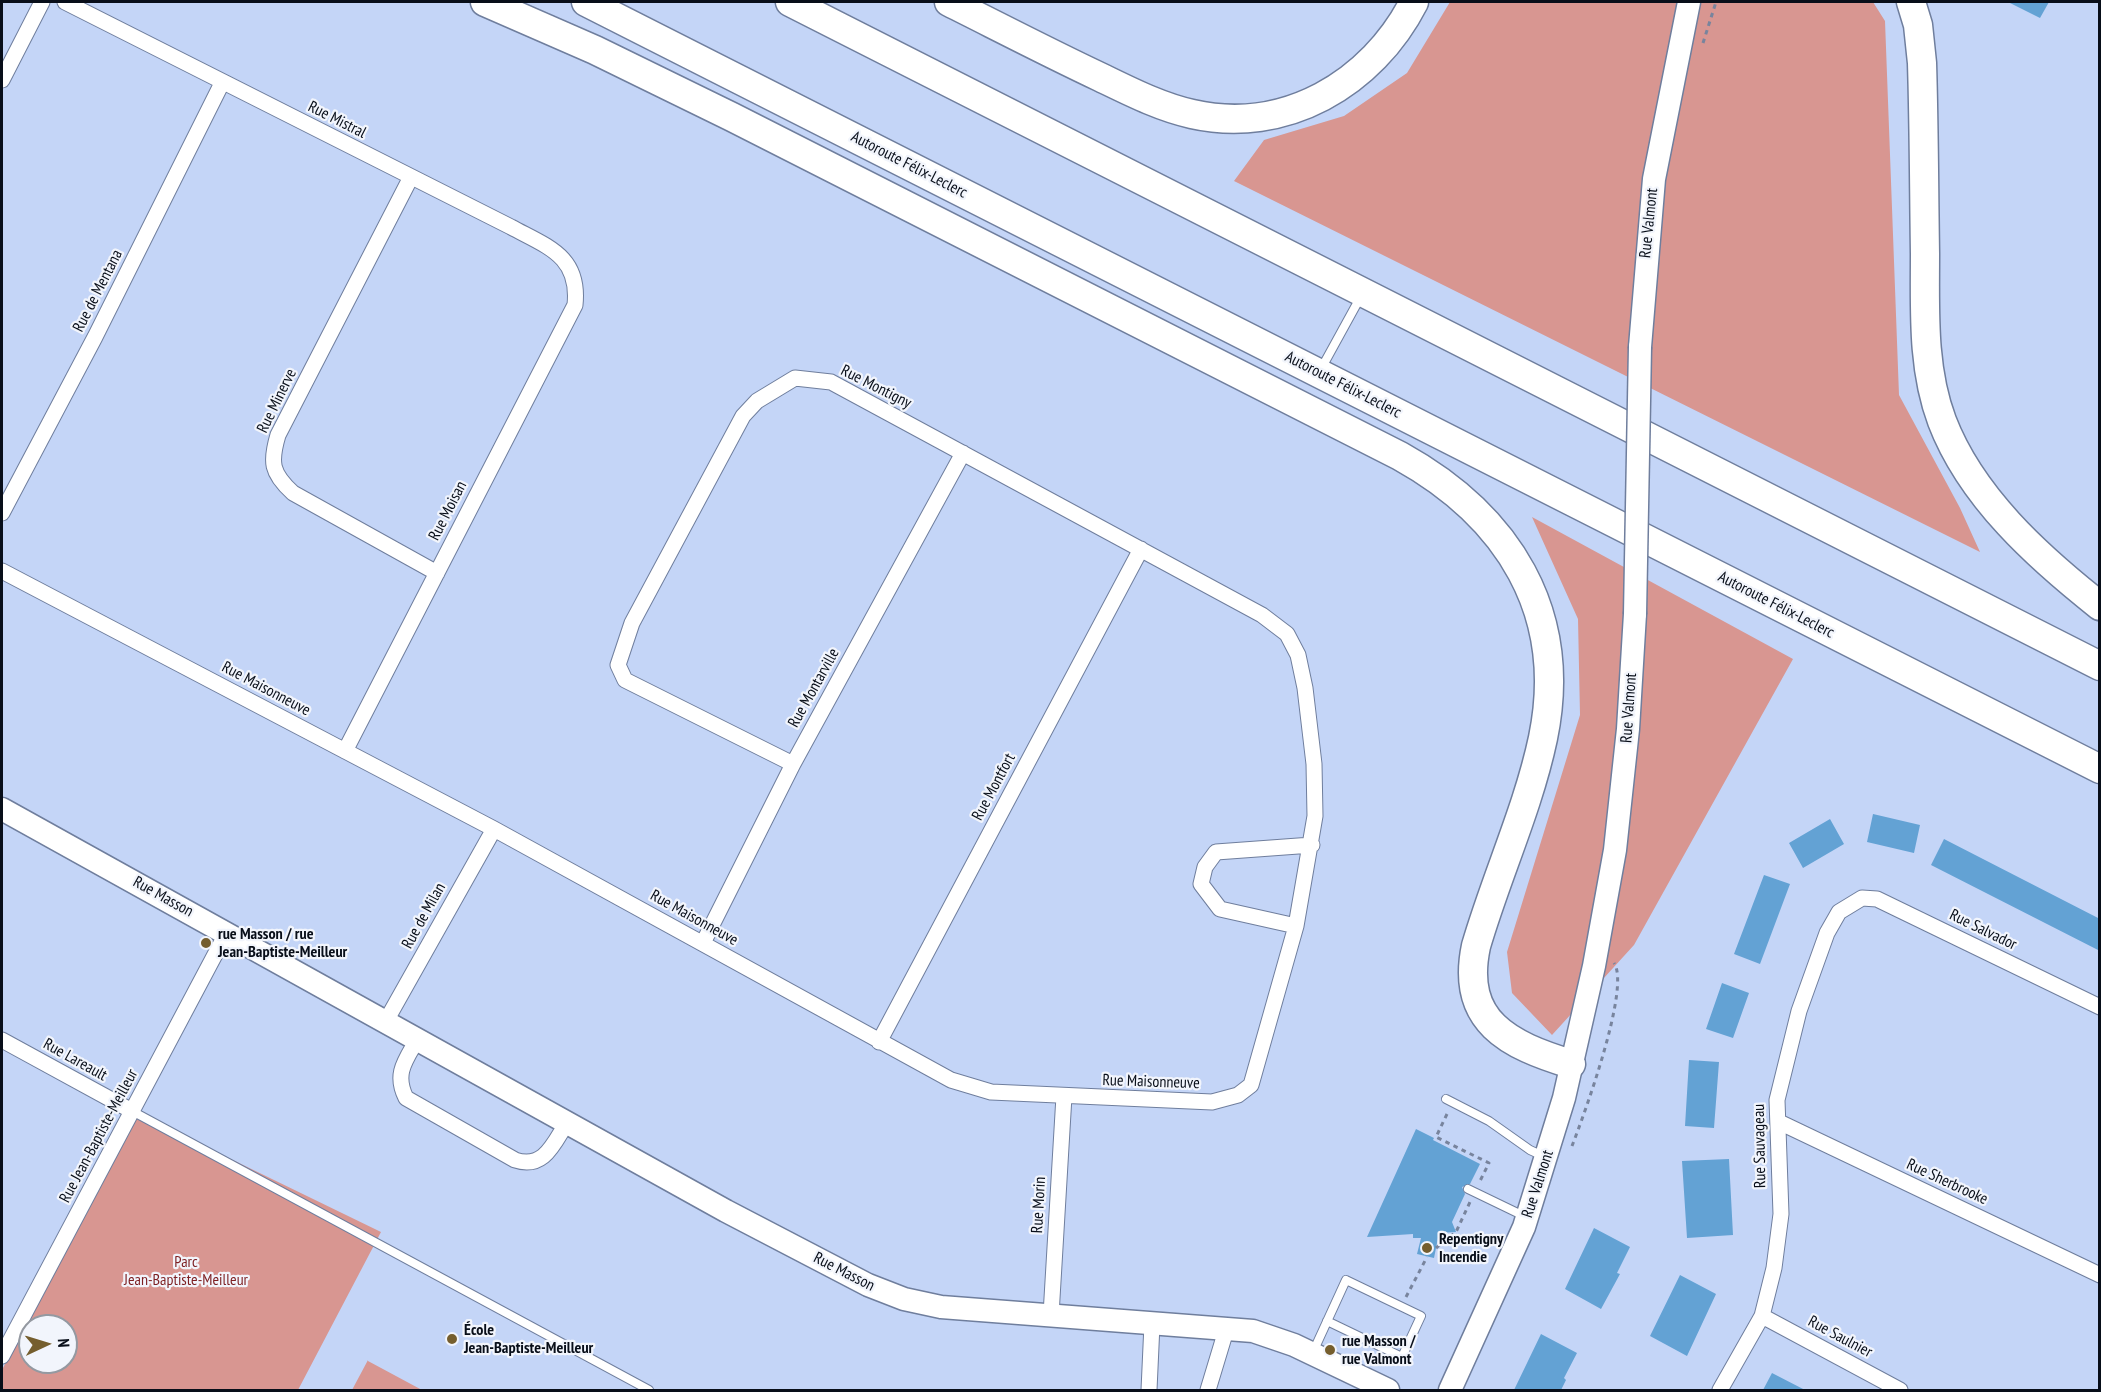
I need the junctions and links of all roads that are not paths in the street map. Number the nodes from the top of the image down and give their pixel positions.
1 (42, 2) edge
2 (65, 2) edge
3 (485, 2) edge
4 (566, 2) edge
5 (586, 2) edge
6 (949, 2) edge
7 (1414, 2) edge
8 (1689, 2) edge
9 (1911, 2) edge
10 (797, 4) edge
11 (661, 39) junction
12 (2, 80) edge
13 (222, 82) junction
14 (411, 177) junction
15 (577, 286) joint
16 (1363, 293) junction
17 (1319, 373) junction
18 (963, 453) junction
19 (2, 513) edge
20 (1141, 549) junction
21 (2, 571) edge
22 (436, 573) junction
23 (2100, 606) edge
24 (1262, 615) joint
25 (2100, 666) edge
26 (345, 751) junction
27 (794, 764) junction
28 (2100, 769) edge
29 (2, 809) edge
30 (494, 829) junction
31 (1312, 845) junction
32 (1850, 904) joint
33 (1296, 926) junction
34 (227, 932) junction
35 (703, 943) junction
36 (2100, 1007) edge
37 (386, 1021) junction
38 (2, 1040) edge
39 (417, 1040) junction
40 (879, 1042) junction
41 (1571, 1064) junction
42 (1064, 1096) junction
43 (1446, 1099) dead end
44 (132, 1111) junction
45 (568, 1121) junction
46 (1779, 1122) junction
47 (1547, 1157) junction
48 (1471, 1191) road end
49 (1528, 1218) junction
50 (2100, 1275) edge
51 (1051, 1315) junction
52 (1762, 1316) junction
53 (1327, 1322) junction
54 (1152, 1324) junction
55 (1227, 1327) junction
56 (1312, 1354) junction
57 (2, 1356) edge
58 (649, 1390) edge
59 (1149, 1390) edge
60 (1208, 1390) edge
61 (1388, 1390) edge
62 (1450, 1390) edge
63 (1720, 1390) edge
64 (1900, 1390) edge

1 - 12 street
2 - 13 street, Rue Mistral
3 - 41 highway
4 - 11 highway
5 - 11 highway, Autoroute Félix-Leclerc
6 - 7 highway
8 - 41 street, Rue Valmont, bridge
9 - 23 highway
10 - 16 highway
11 - 17 highway, Autoroute Félix-Leclerc
13 - 14 street, Rue Mistral
13 - 19 street, Rue de Mentana
14 - 15 street, Rue Mistral
14 - 22 street, Rue Minerve
15 - 22 street, Rue Moisan
16 - 17 lane
16 - 25 highway
17 - 28 highway, Autoroute Félix-Leclerc
18 - 20 street, Rue Montigny
18 - 27 street, Rue Montarville
18 - 27 street, Rue Montigny
20 - 24 street, Rue Montigny
20 - 40 street, Rue Montfort
21 - 26 street, Rue Maisonneuve
22 - 26 street, Rue Moisan
24 - 31 street, Rue Maisonneuve
26 - 30 street, Rue Maisonneuve
27 - 35 street, Rue Montarville
29 - 34 street, Rue Masson
30 - 35 street, Rue Maisonneuve
30 - 37 street, Rue de Milan
31 - 33 street, Rue Maisonneuve
31 - 33 street
32 - 36 street, Rue Salvador
32 - 46 street, Rue Sauvageau
33 - 42 street, Rue Maisonneuve
34 - 37 street, Rue Masson
34 - 44 street, Rue Jean-Baptiste-Meilleur
35 - 40 street, Rue Maisonneuve
37 - 39 street, Rue Masson
38 - 44 street, Rue Lareault
39 - 45 street, Rue Masson
39 - 45 street
40 - 42 street, Rue Maisonneuve
41 - 47 street, Rue Valmont
42 - 51 street, Rue Morin
43 - 47 lane
44 - 57 street, Rue Jean-Baptiste-Meilleur
44 - 58 lane
45 - 51 street, Rue Masson
46 - 50 street, Rue Sherbrooke
46 - 52 street, Rue Sauvageau
47 - 49 street, Rue Valmont
48 - 49 lane
49 - 62 street, Rue Valmont
51 - 54 street, Rue Masson
52 - 63 street, Rue Sauvageau
52 - 64 street, Rue Saulnier
53 - 53 lane
53 - 56 lane
54 - 55 street, Rue Masson
54 - 59 street
55 - 56 street, Rue Masson
55 - 60 street
56 - 61 street, Rue Masson

